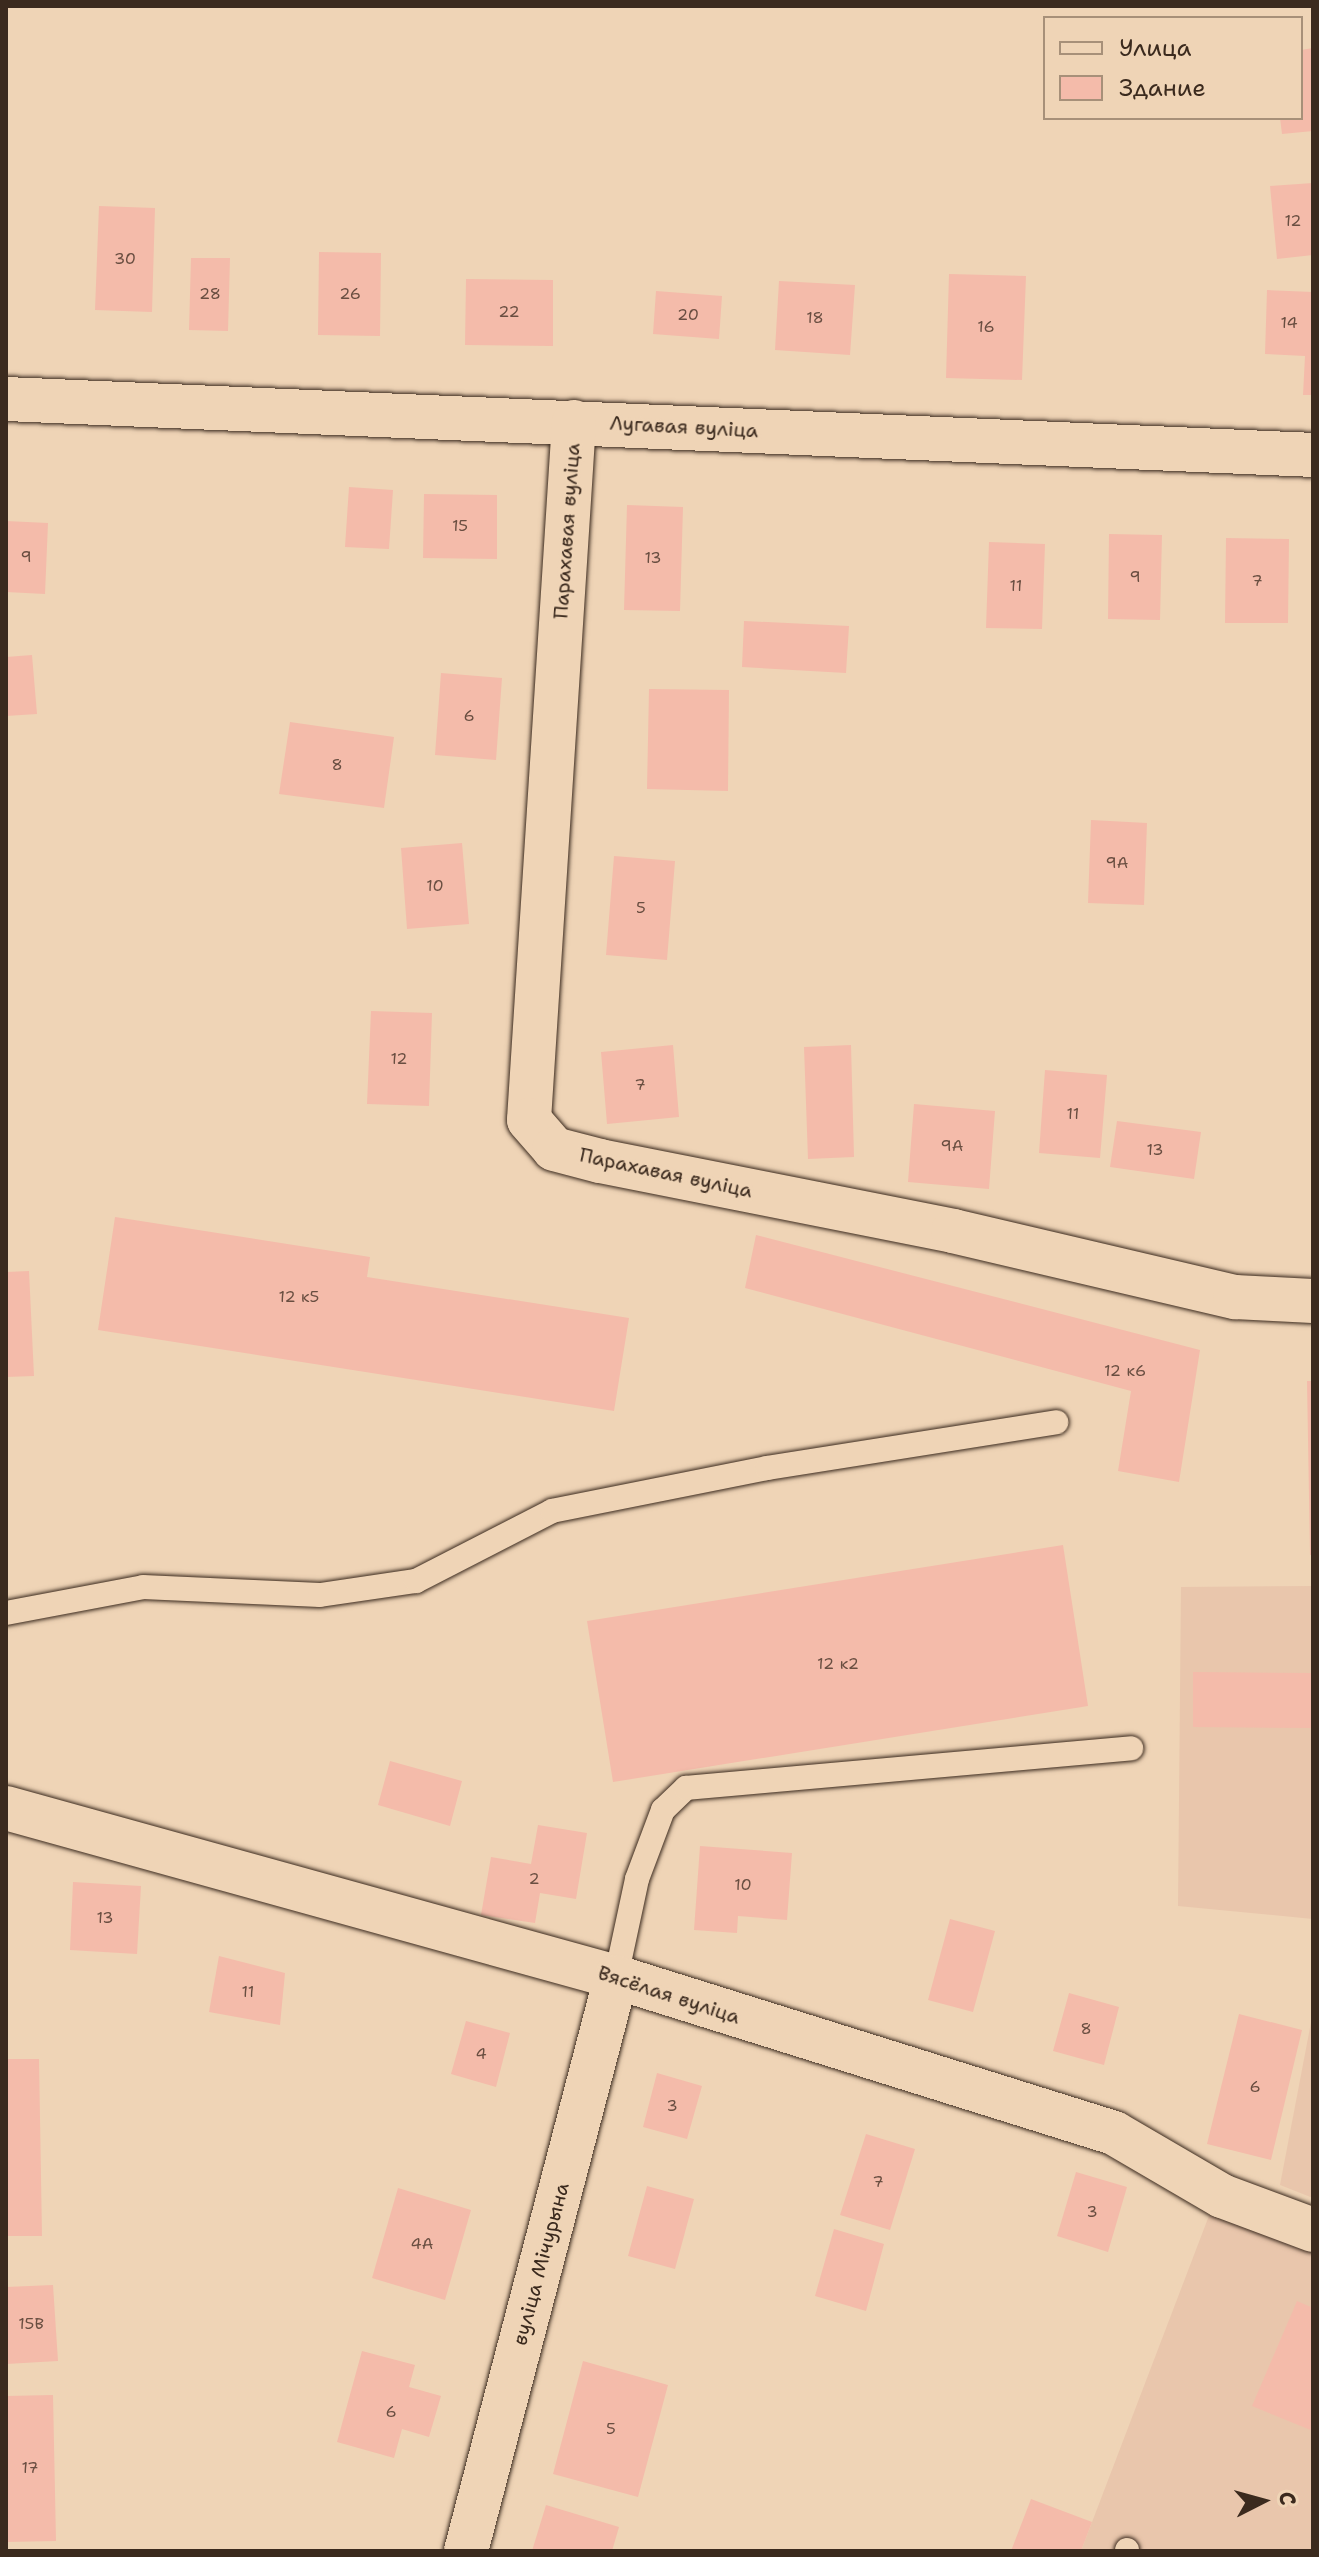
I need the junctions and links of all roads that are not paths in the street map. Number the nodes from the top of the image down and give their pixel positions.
1 (6, 399) edge
2 (574, 422) junction
3 (1313, 455) edge
4 (1313, 1301) edge
5 (1056, 1422) dead end
6 (6, 1613) edge
7 (1131, 1748) dead end
8 (6, 1808) edge
9 (616, 1977) junction
10 (1313, 2230) edge
11 (466, 2551) edge

1 - 2 street, Лугавая вуліца
2 - 3 street, Лугавая вуліца
2 - 4 street, Парахавая вуліца
5 - 6 lane
7 - 9 lane
8 - 9 street, Вясёлая вуліца
9 - 10 street, Вясёлая вуліца
9 - 11 street, вуліца Мічурына

